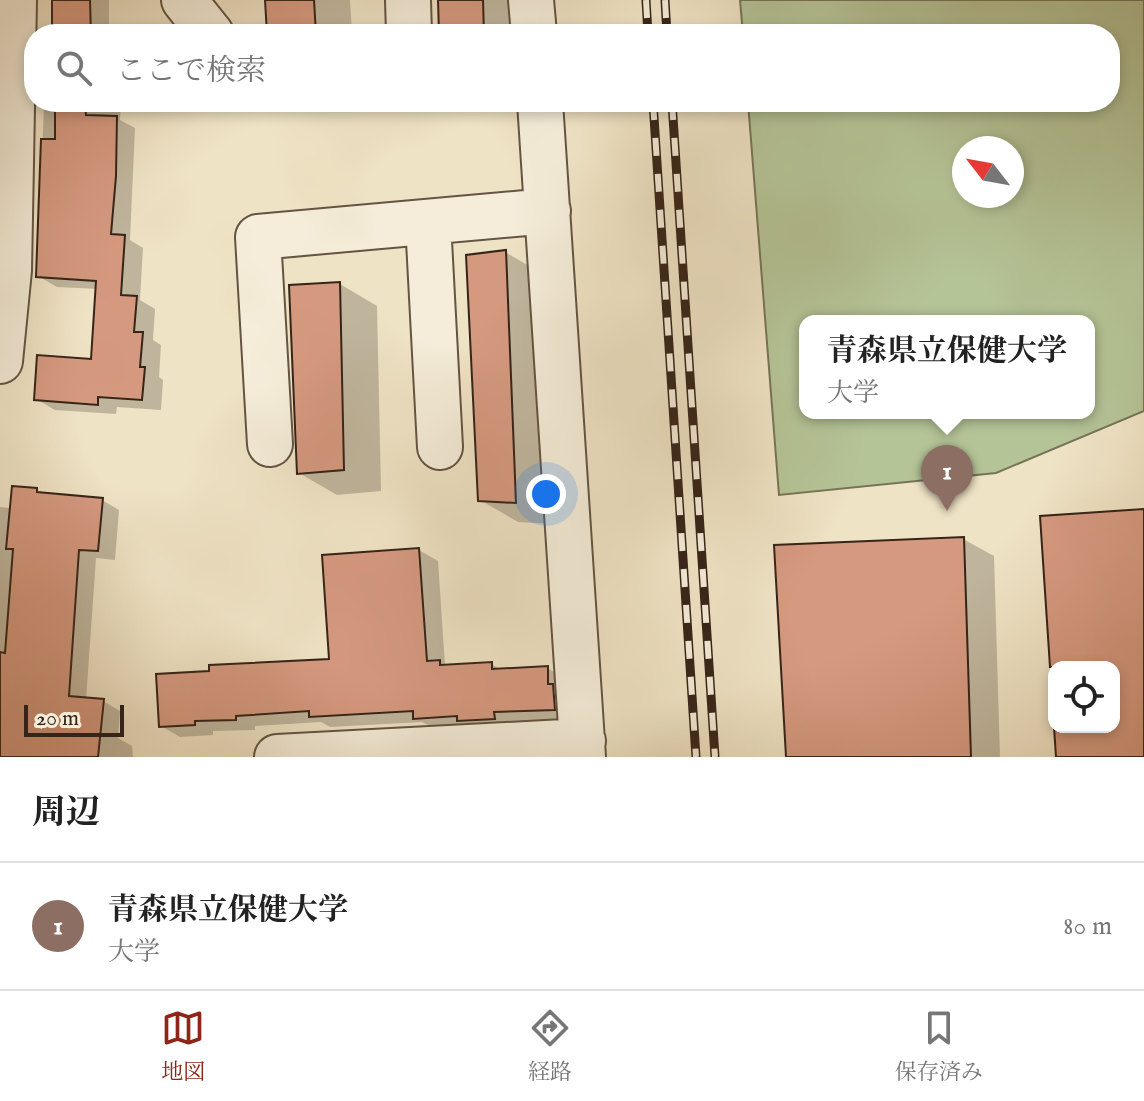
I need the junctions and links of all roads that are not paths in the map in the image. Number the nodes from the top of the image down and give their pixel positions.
1 (14, 0) edge
2 (184, 0) edge
3 (408, 0) edge
4 (531, 0) edge
5 (203, 24) edge
6 (409, 24) edge
7 (533, 24) edge
8 (7, 45) edge
9 (541, 112) edge
10 (548, 211) junction
11 (428, 222) junction
12 (4, 270) edge
13 (0, 361) edge
14 (270, 444) dead end
15 (440, 447) dead end
16 (583, 749) edge
17 (277, 757) edge

1 - 8 street
2 - 5 street
3 - 6 street
4 - 7 street
8 - 12 street
9 - 10 street
10 - 11 street
10 - 16 street
11 - 14 street
11 - 15 street
12 - 13 street
16 - 17 street

